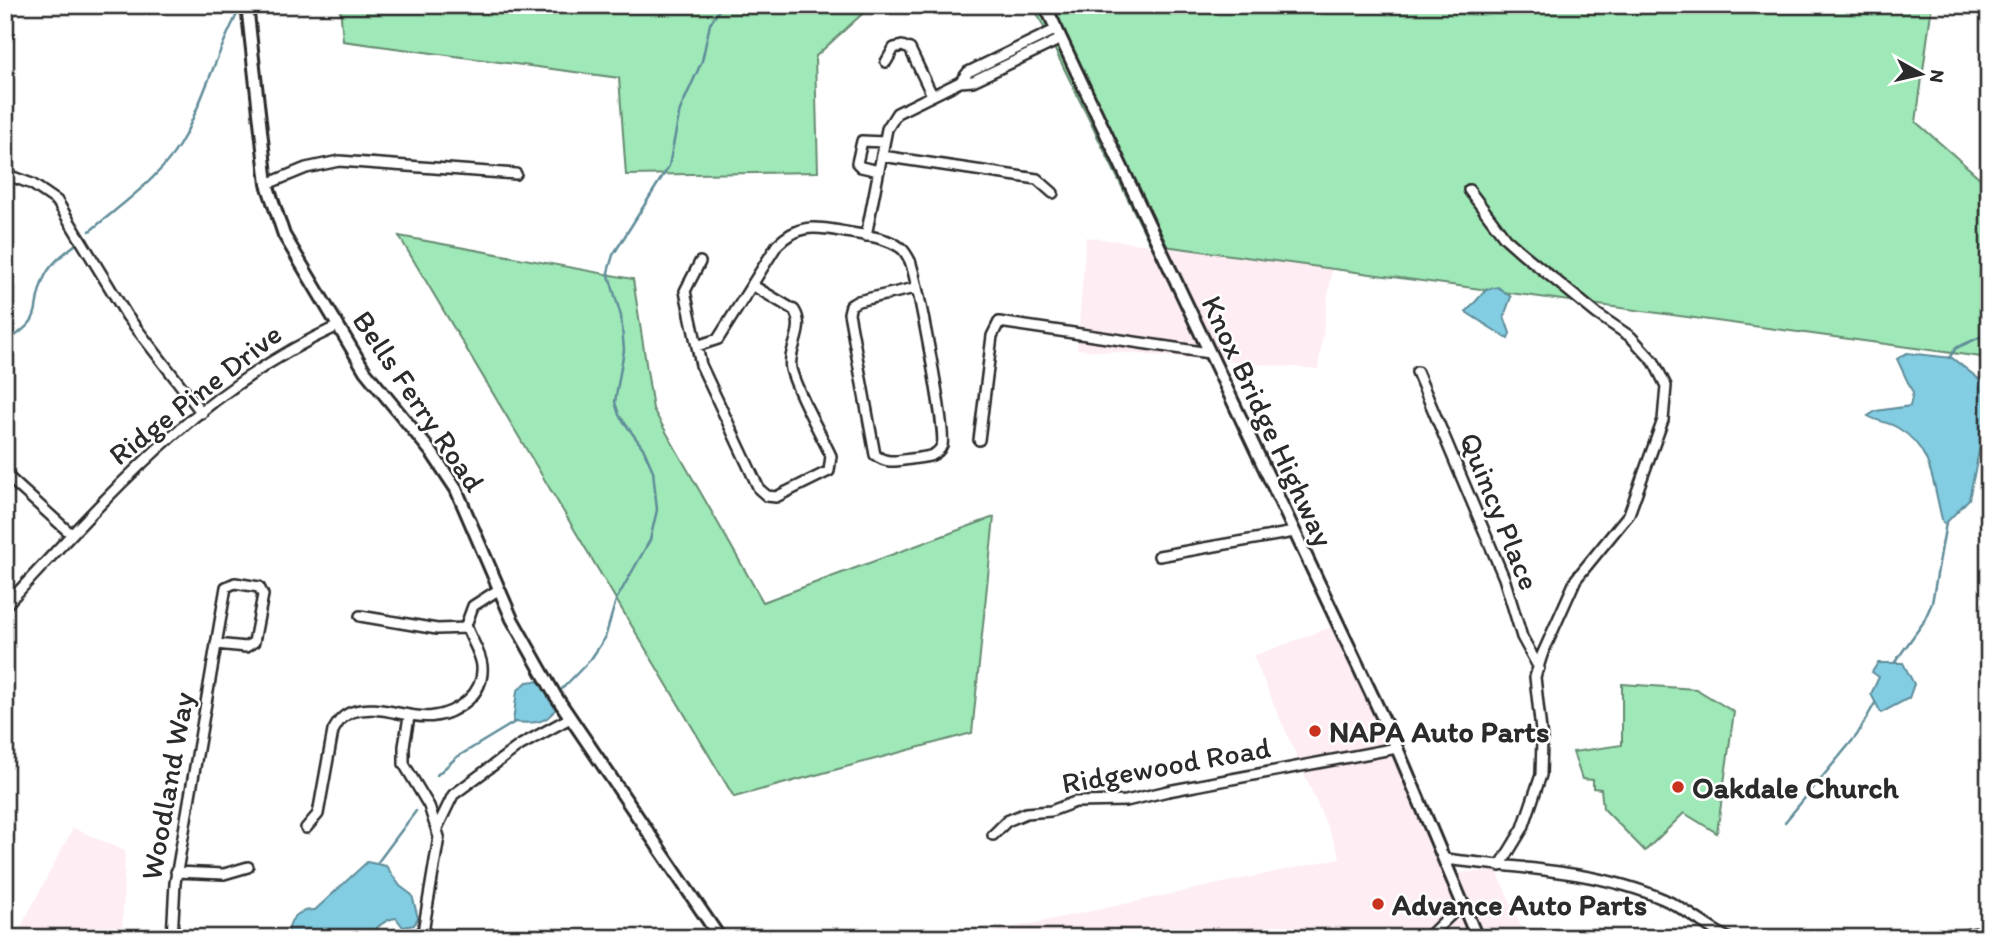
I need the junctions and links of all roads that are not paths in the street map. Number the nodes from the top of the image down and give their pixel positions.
1 (247, 5) edge
2 (1045, 5) edge
3 (1059, 34) junction
4 (886, 62) dead end
5 (932, 94) junction
6 (884, 142) junction
7 (881, 156) junction
8 (879, 171) junction
9 (5, 174) edge
10 (516, 174) dead end
11 (267, 184) junction
12 (1469, 190) dead end
13 (1053, 193) dead end
14 (866, 236) junction
15 (700, 262) dead end
16 (752, 285) junction
17 (915, 288) junction
18 (338, 326) junction
19 (697, 346) junction
20 (1209, 353) junction
21 (1417, 372) dead end
22 (202, 413) junction
23 (979, 440) dead end
24 (5, 474) edge
25 (1294, 532) junction
26 (70, 533) junction
27 (1159, 556) dead end
28 (498, 590) junction
29 (5, 606) edge
30 (360, 616) dead end
31 (467, 628) junction
32 (216, 644) junction
33 (1539, 668) junction
34 (409, 717) junction
35 (570, 718) junction
36 (1397, 748) junction
37 (306, 828) dead end
38 (437, 828) junction
39 (993, 835) dead end
40 (1445, 859) junction
41 (1500, 866) junction
42 (248, 867) dead end
43 (176, 872) junction
44 (1464, 903) junction
45 (1989, 931) edge
46 (172, 938) edge
47 (422, 938) edge
48 (720, 938) edge
49 (1427, 938) edge
50 (1477, 938) edge
51 (1728, 938) edge
52 (1949, 938) edge

1 - 11 main road, Bells Ferry Road
2 - 3 main road, Knox Bridge Highway
3 - 5 street
3 - 20 main road, Knox Bridge Highway
4 - 5 street
5 - 6 street
6 - 7 street
6 - 8 street
7 - 8 street
7 - 13 street
8 - 14 street
9 - 22 street
10 - 11 street
11 - 18 main road, Bells Ferry Road
12 - 33 street
14 - 16 street
14 - 17 street
15 - 19 street
16 - 19 street
16 - 19 street
17 - 17 street
18 - 22 street, Ridge Pine Drive
18 - 28 main road, Bells Ferry Road
20 - 23 street
20 - 25 main road, Knox Bridge Highway
21 - 33 street, Quincy Place
22 - 26 street, Ridge Pine Drive
24 - 26 street
25 - 27 street
25 - 36 main road, Knox Bridge Highway
26 - 29 street, Ridge Pine Drive
28 - 31 street
28 - 35 main road, Bells Ferry Road
30 - 31 street
31 - 34 street
32 - 32 street, Woodland Way
32 - 43 street, Woodland Way
33 - 41 street
34 - 37 street
34 - 38 street
35 - 38 street
35 - 48 main road, Bells Ferry Road
36 - 39 street, Ridgewood Road
36 - 40 main road, Knox Bridge Highway
38 - 47 street
40 - 41 street
40 - 44 main road, Knox Bridge Highway
41 - 51 street
42 - 43 street
43 - 46 street, Woodland Way
44 - 49 street
44 - 50 main road, Knox Bridge Highway
45 - 52 street

